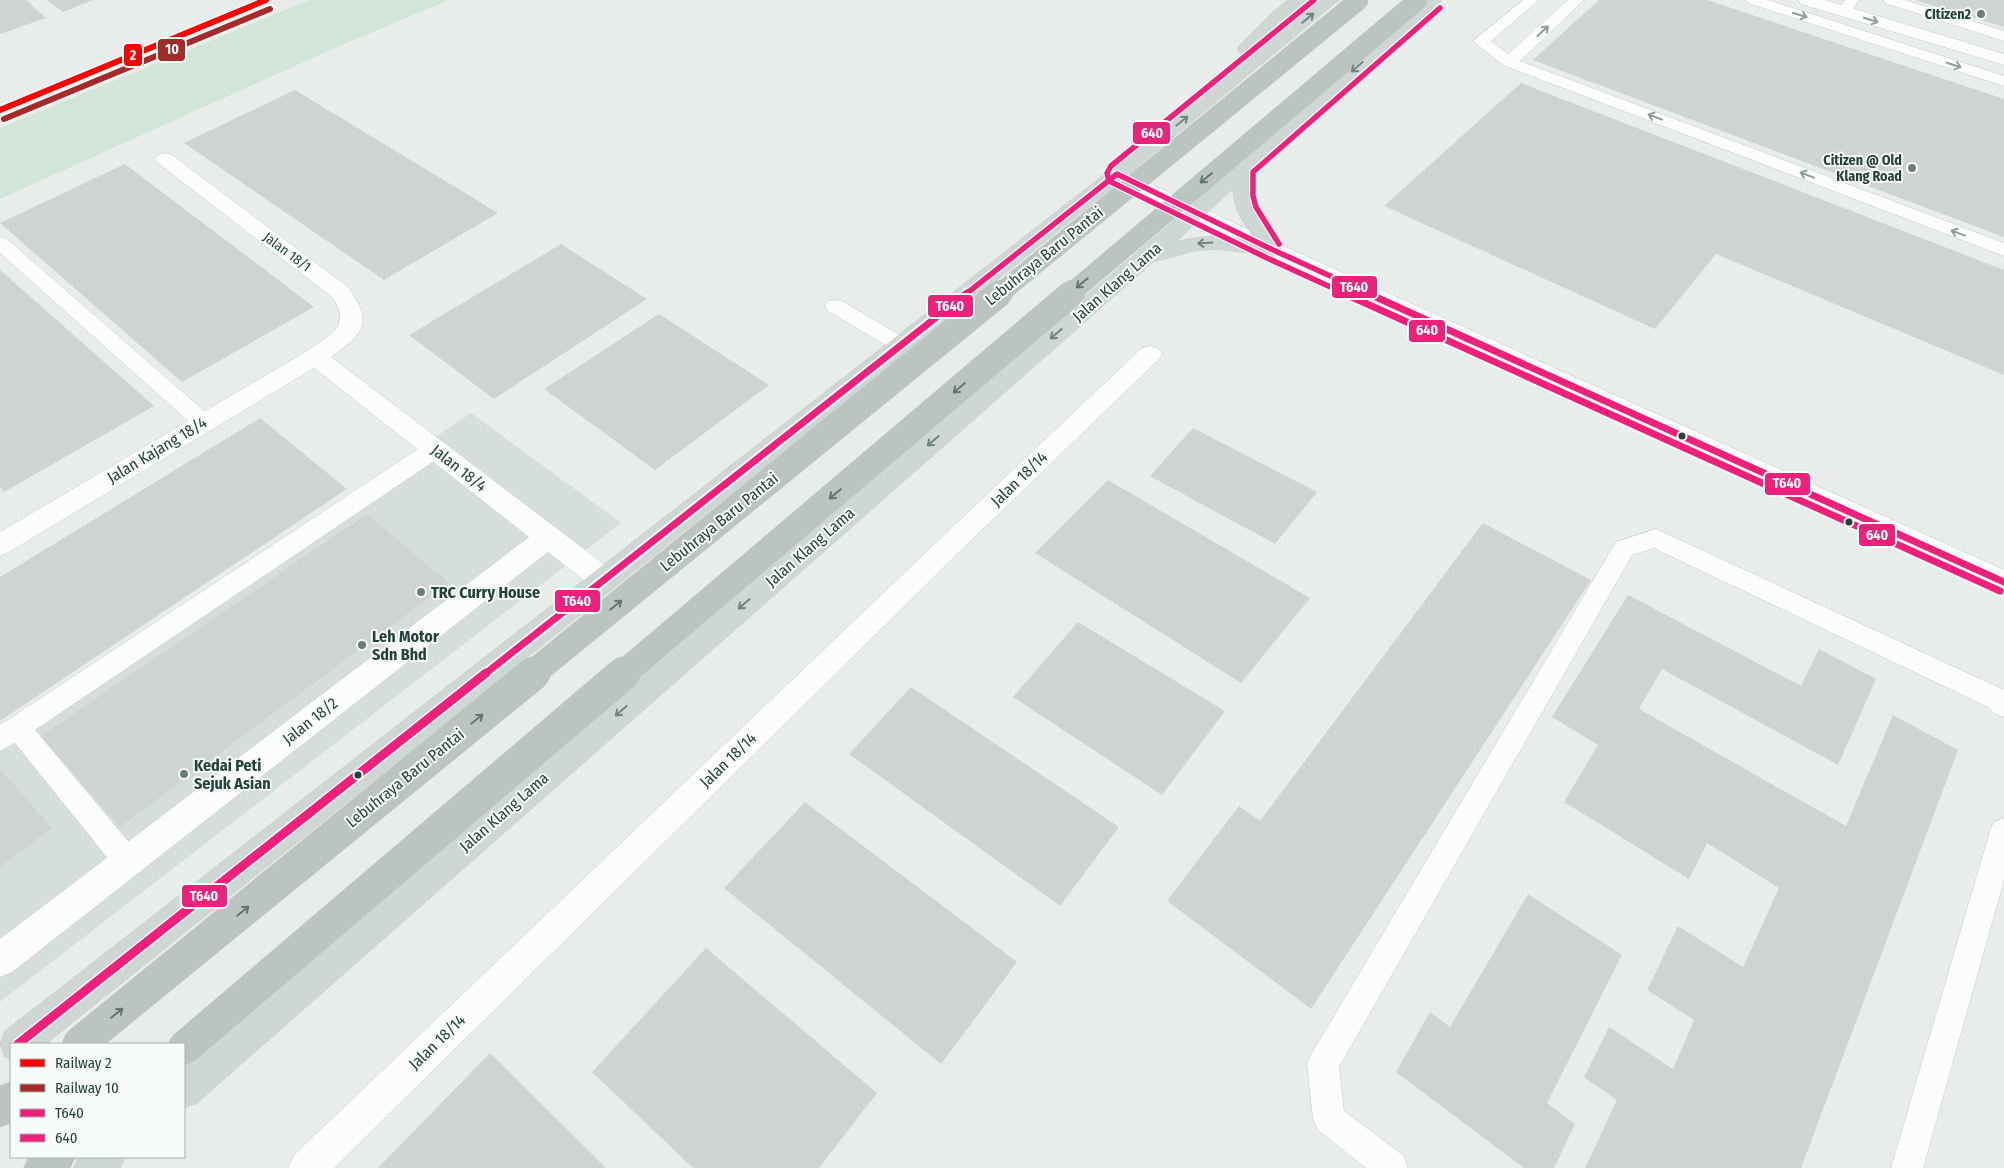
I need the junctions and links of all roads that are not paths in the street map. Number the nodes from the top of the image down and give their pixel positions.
1 (1299, 0) edge
2 (1330, 0) edge
3 (1359, 0) edge
4 (1418, 0) edge
5 (1433, 0) edge
6 (1532, 0) edge
7 (1577, 0) edge
8 (1753, 0) edge
9 (1807, 0) edge
10 (1890, 0) edge
11 (1848, 6) edge
12 (2004, 36) edge
13 (2004, 60) edge
14 (1509, 62) junction
15 (1248, 68) junction
16 (2004, 81) edge
17 (165, 158) dead end
18 (1243, 167) junction
19 (1117, 174) junction
20 (1197, 212) junction
21 (0, 243) edge
22 (1271, 249) junction
23 (2004, 250) edge
24 (1146, 256) junction
25 (835, 306) dead end
26 (901, 345) junction
27 (1150, 354) dead end
28 (314, 356) junction
29 (203, 422) junction
30 (435, 449) junction
31 (548, 537) junction
32 (0, 544) edge
33 (604, 580) junction
34 (2004, 582) edge
35 (2004, 706) edge
36 (9, 733) edge
37 (2004, 831) edge
38 (128, 862) junction
39 (1996, 894) edge
40 (0, 960) edge
41 (19, 1043) edge
42 (80, 1043) edge
43 (185, 1047) edge
44 (185, 1089) edge
45 (10, 1101) edge
46 (0, 1109) edge
47 (55, 1158) edge
48 (105, 1158) edge
49 (43, 1168) edge
50 (93, 1168) edge
51 (307, 1168) edge
52 (1392, 1168) edge
53 (1907, 1168) edge

1 - 15 main road
15 -> 2 main road
42 -> 3 highway, Lebuhraya Baru Pantai, bridge
4 -> 43 highway, bridge
5 -> 18 main road, Jalan Klang Lama
6 - 14 lane
14 -> 7 lane
8 -> 16 lane
9 - 11 street
10 - 12 lane
11 -> 13 street
23 -> 14 lane
19 -> 15 main road
17 - 28 street, Jalan 18/1
18 - 20 main road, Jalan Klang Lama
18 - 22 main road
19 - 20 street
19 - 26 main road
20 - 22 street
20 - 24 main road, Jalan Klang Lama
21 - 29 lane
22 -> 24 main road
22 - 34 street
24 -> 44 main road, Jalan Klang Lama
25 - 26 lane
26 - 33 main road
27 - 51 street, Jalan 18/14
28 - 29 street, Jalan Kajang 18/4
28 - 30 street, Jalan 18/4
29 - 32 street, Jalan Kajang 18/4
30 - 31 street, Jalan 18/4
30 - 36 lane
31 - 33 street, Jalan 18/4
31 - 38 street, Jalan 18/2
33 - 41 main road
35 - 52 lane
36 - 38 lane
37 - 39 lane
38 - 40 street, Jalan 18/2
39 - 53 lane
45 - 46 highway
47 - 49 highway
48 - 50 main road

